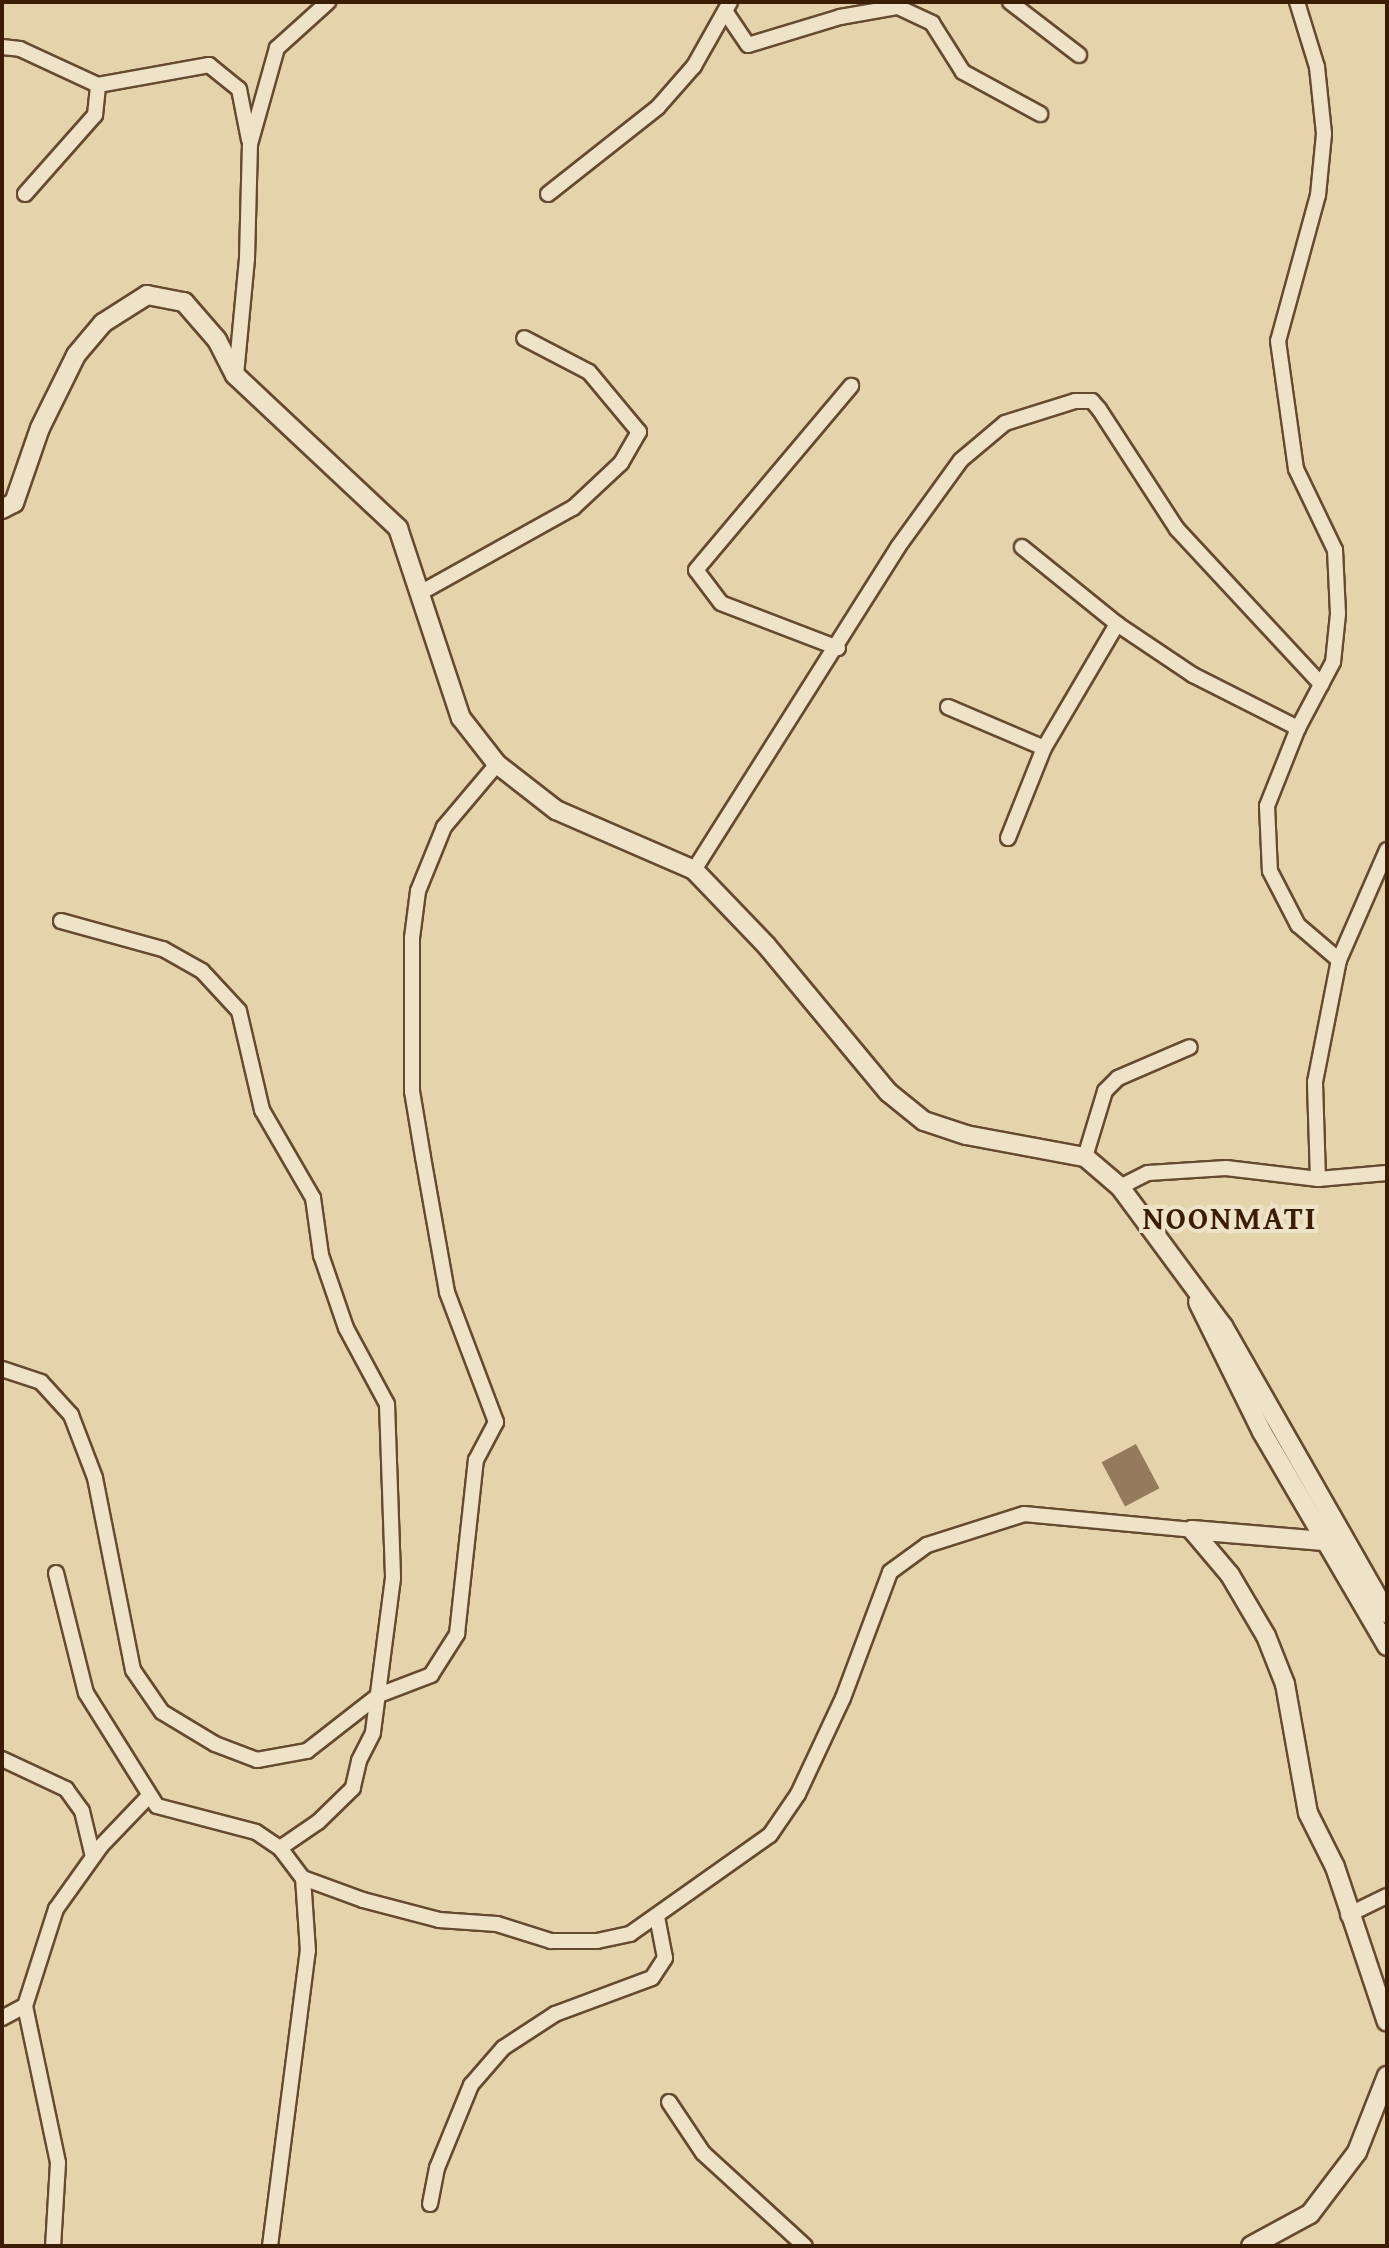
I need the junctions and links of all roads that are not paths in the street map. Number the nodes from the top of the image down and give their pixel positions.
1 (328, 2) edge
2 (1010, 2) edge
3 (1297, 2) edge
4 (729, 8) edge
5 (2, 47) edge
6 (1079, 55) dead end
7 (98, 85) junction
8 (1040, 114) dead end
9 (250, 144) junction
10 (25, 194) dead end
11 (548, 194) dead end
12 (524, 338) dead end
13 (235, 375) junction
14 (851, 386) dead end
15 (2, 509) edge
16 (1022, 547) dead end
17 (420, 593) junction
18 (1117, 624) junction
19 (838, 648) junction
20 (1321, 684) junction
21 (948, 707) dead end
22 (1298, 728) junction
23 (1044, 748) junction
24 (497, 764) junction
25 (1008, 838) dead end
26 (1387, 850) edge
27 (694, 870) junction
28 (61, 921) dead end
29 (1339, 960) junction
30 (1190, 1047) dead end
31 (1085, 1157) junction
32 (1387, 1173) edge
33 (1318, 1179) junction
34 (1120, 1187) junction
35 (1195, 1292) junction
36 (2, 1369) edge
37 (1192, 1530) junction
38 (1324, 1541) junction
39 (56, 1573) dead end
40 (1387, 1613) edge
41 (1387, 1646) edge
42 (379, 1695) junction
43 (2, 1759) edge
44 (149, 1796) junction
45 (280, 1848) junction
46 (93, 1857) junction
47 (303, 1878) junction
48 (1387, 1896) edge
49 (1348, 1915) junction
50 (657, 1917) junction
51 (25, 2006) junction
52 (2, 2018) edge
53 (1387, 2022) edge
54 (1387, 2076) edge
55 (669, 2102) dead end
56 (430, 2204) dead end
57 (53, 2246) edge
58 (270, 2246) edge
59 (805, 2246) edge
60 (1251, 2246) edge

1 - 9 street
2 - 6 street
3 - 20 street
4 - 8 street
4 - 11 street
5 - 7 street
7 - 9 street
7 - 10 street
9 - 13 street
12 - 17 street
13 - 15 street
13 - 17 street
14 - 19 street
16 - 18 street
17 - 24 street
18 - 22 street
18 - 23 street
19 - 20 street
19 - 27 street
20 - 22 street
21 - 23 street
22 - 29 street
23 - 25 street
24 - 27 street
24 - 42 street
26 - 29 street
27 - 31 street
28 - 42 street
29 - 33 street
30 - 31 street
31 - 34 street
32 - 33 street
33 - 34 street
34 - 35 street
35 - 38 street
35 - 40 street
36 - 42 street
37 - 38 street
37 - 49 street
37 - 50 street
38 - 41 street
39 - 44 street
42 - 45 street
43 - 46 street
44 - 45 street
44 - 46 street
45 - 47 street
46 - 51 street
47 - 50 street
47 - 58 street
48 - 49 street
49 - 53 street
50 - 56 street
51 - 52 street
51 - 57 street
54 - 60 street
55 - 59 street

